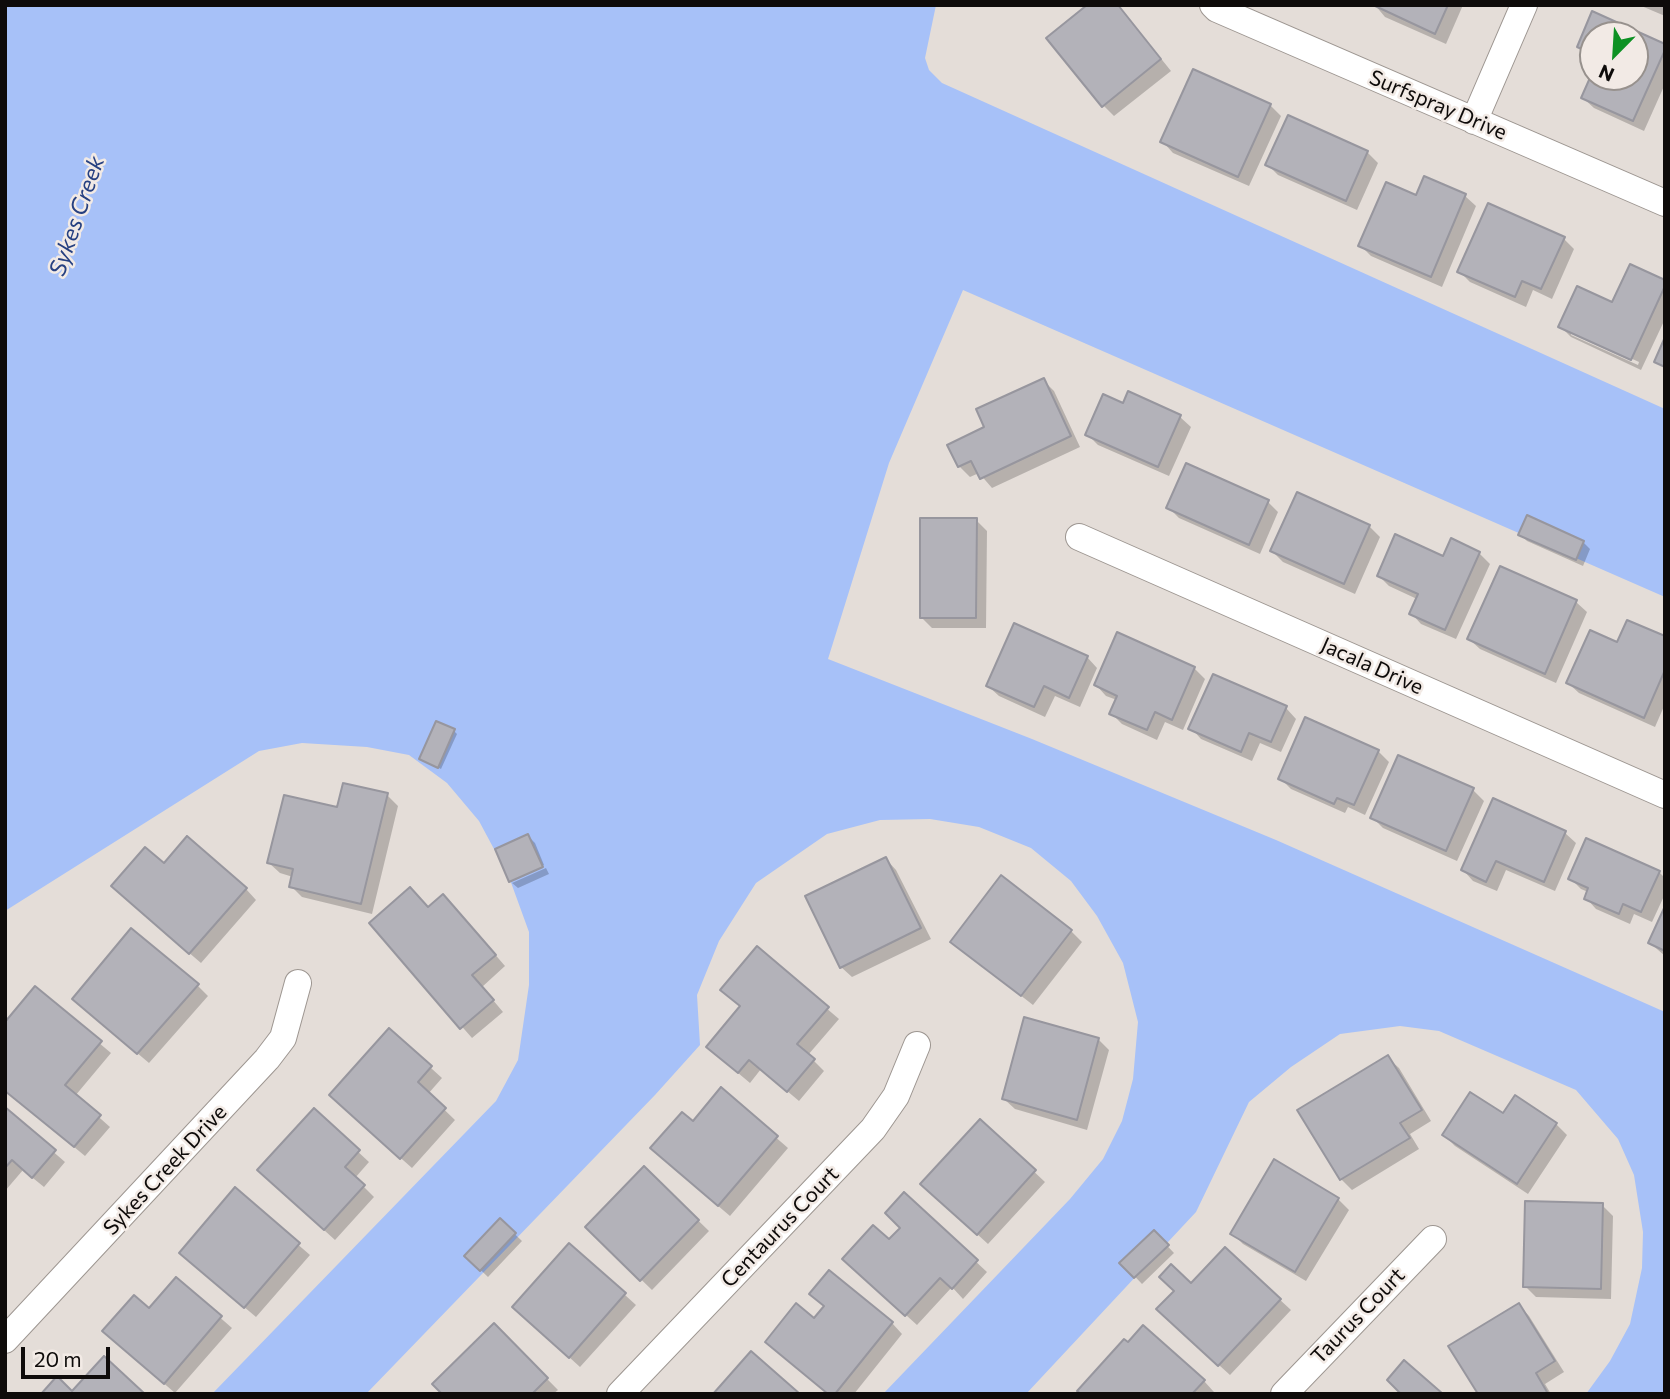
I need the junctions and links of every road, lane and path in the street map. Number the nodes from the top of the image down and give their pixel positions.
1 (1213, 5) edge
2 (1524, 5) edge
3 (1474, 121) junction
4 (1665, 203) edge
5 (1079, 537) dead end
6 (1665, 795) edge
7 (298, 983) dead end
8 (918, 1045) dead end
9 (1433, 1239) dead end
10 (5, 1340) edge
11 (621, 1394) edge
12 (1284, 1394) edge

1 - 3 street, Surfspray Drive
2 - 3 street
3 - 4 street, Surfspray Drive
5 - 6 street, Jacala Drive
7 - 10 street, Sykes Creek Drive
8 - 11 street, Centaurus Court
9 - 12 street, Taurus Court

